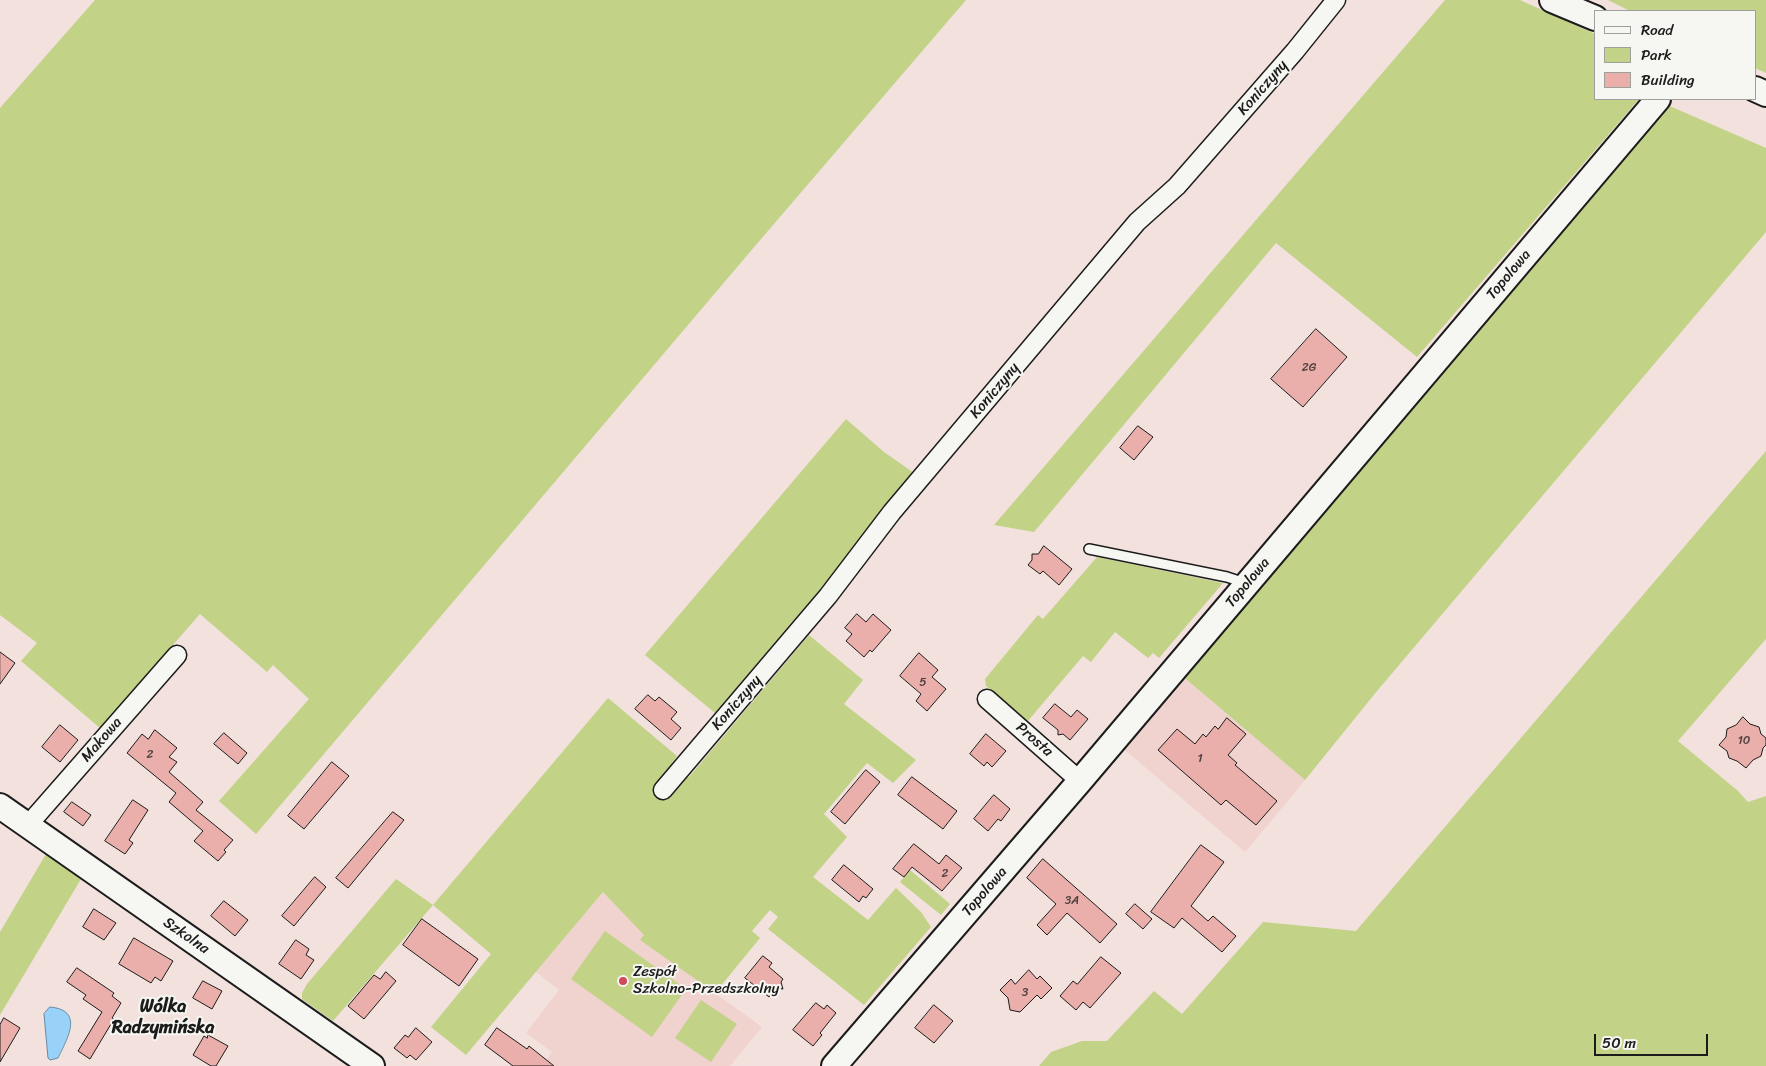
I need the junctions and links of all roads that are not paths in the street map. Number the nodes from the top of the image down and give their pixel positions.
1 (1336, 0) edge
2 (1552, 0) edge
3 (1594, 18) edge
4 (1657, 100) edge
5 (1089, 549) dead end
6 (1247, 584) junction
7 (177, 655) dead end
8 (987, 699) dead end
9 (1080, 781) junction
10 (662, 790) dead end
11 (0, 806) edge
12 (28, 825) junction
13 (372, 1066) edge
14 (834, 1066) edge

1 - 10 street, Koniczyny
2 - 3 street
4 - 6 street, Topolowa
5 - 6 lane
6 - 9 street, Topolowa
7 - 12 street, Makowa
8 - 9 street, Prosta
9 - 14 street, Topolowa
11 - 12 street, Szkolna
12 - 13 street, Szkolna

